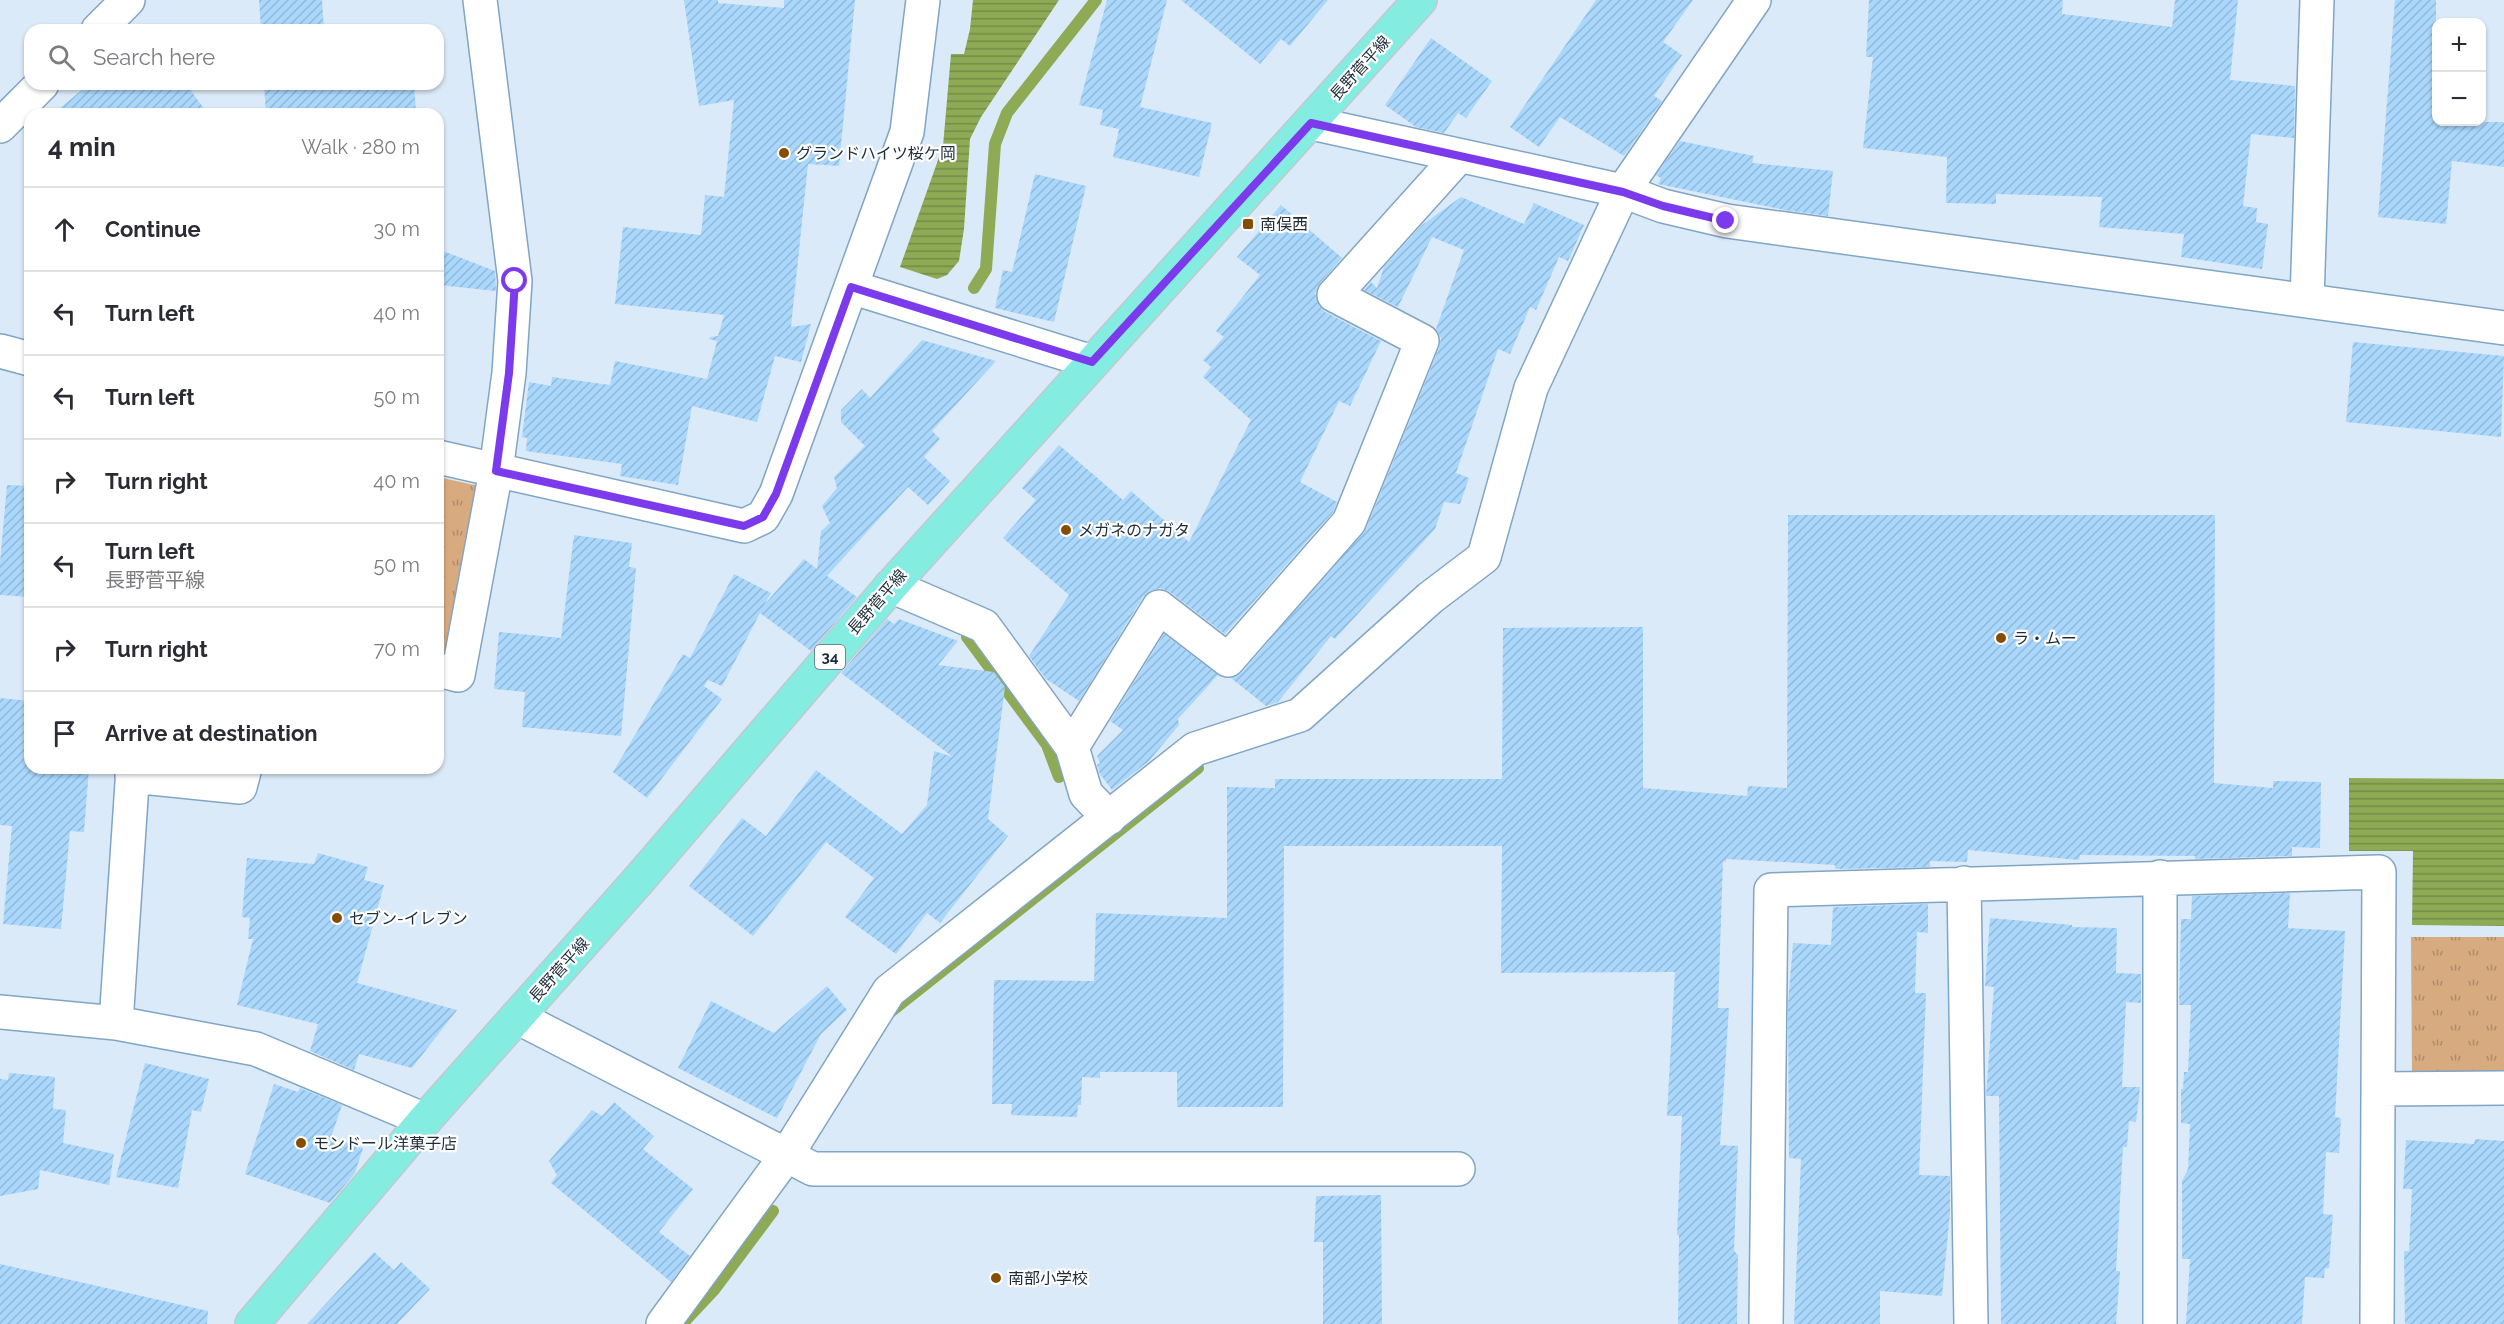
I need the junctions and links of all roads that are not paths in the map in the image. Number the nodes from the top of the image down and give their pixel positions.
1 (128, 0) edge
2 (480, 0) edge
3 (923, 0) edge
4 (1420, 0) edge
5 (1754, 0) edge
6 (2317, 0) edge
7 (104, 24) edge
8 (36, 90) edge
9 (1311, 123) junction
10 (0, 126) edge
11 (1459, 156) junction
12 (1623, 192) junction
13 (851, 287) junction
14 (2307, 300) junction
15 (2504, 328) edge
16 (0, 351) edge
17 (24, 357) edge
18 (1092, 362) junction
19 (444, 458) edge
20 (496, 471) junction
21 (891, 586) junction
22 (444, 672) edge
23 (1072, 747) junction
24 (132, 774) edge
25 (146, 774) edge
26 (243, 774) edge
27 (1109, 818) junction
28 (2160, 877) junction
29 (1964, 884) junction
30 (0, 1012) edge
31 (517, 1017) junction
32 (116, 1023) junction
33 (2504, 1088) edge
34 (2378, 1089) junction
35 (425, 1120) junction
36 (786, 1156) junction
37 (1458, 1169) dead end
38 (252, 1324) edge
39 (663, 1324) edge
40 (1766, 1324) edge
41 (1971, 1324) edge
42 (2160, 1324) edge
43 (2377, 1324) edge

1 - 7 street
2 - 20 street
3 - 13 street
4 - 9 main road, 長野菅平線 / 34
5 - 12 street
6 - 14 street
8 - 10 street
9 - 11 street
9 - 18 main road, 長野菅平線 / 34
11 - 12 street
11 - 23 street
12 - 14 street
12 - 27 street
13 - 18 street
13 - 20 street
14 - 15 street
16 - 17 street
18 - 21 main road, 長野菅平線 / 34
19 - 20 street
20 - 22 street
21 - 23 street
21 - 31 main road, 長野菅平線 / 34
23 - 27 street
24 - 32 street
25 - 26 street
27 - 36 street
28 - 29 street
28 - 34 street
28 - 42 street
29 - 40 street
29 - 41 street
30 - 32 street
31 - 35 main road, 長野菅平線 / 34
31 - 36 street
32 - 35 street
33 - 34 street
34 - 43 street
35 - 38 main road, 長野菅平線 / 34
36 - 37 street
36 - 39 street

